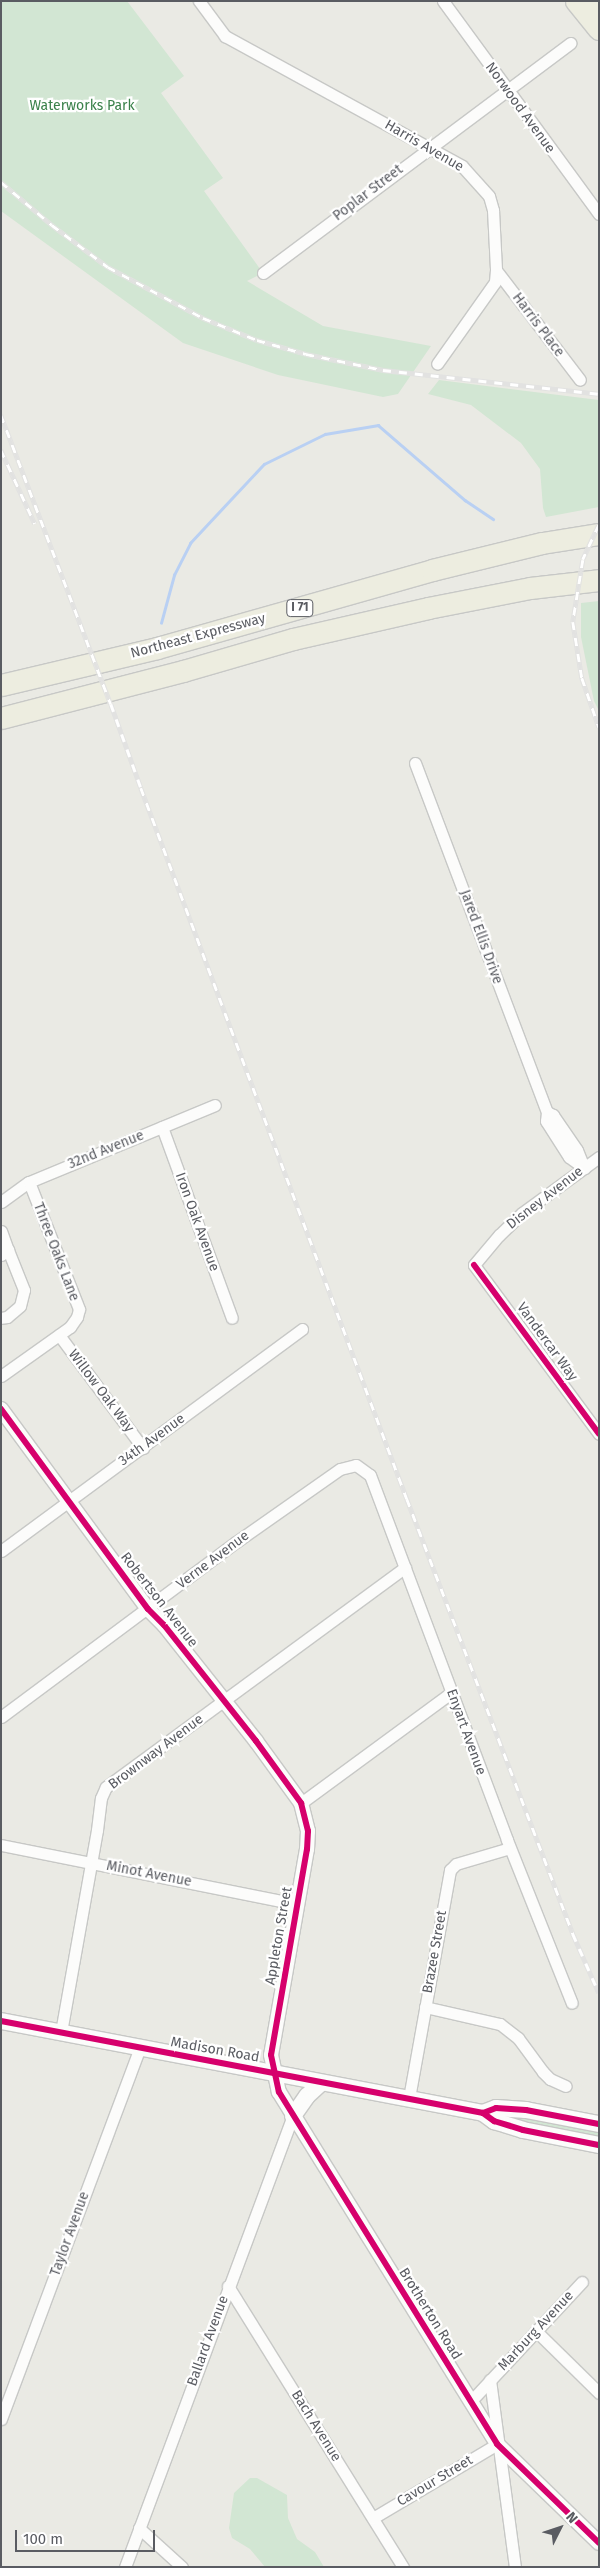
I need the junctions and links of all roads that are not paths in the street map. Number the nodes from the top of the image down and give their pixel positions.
1 (199, 1) edge
2 (443, 1) edge
3 (576, 1) edge
4 (599, 29) edge
5 (570, 43) dead end
6 (506, 89) junction
7 (428, 148) junction
8 (599, 214) edge
9 (496, 270) junction
10 (263, 273) dead end
11 (437, 364) dead end
12 (580, 380) dead end
13 (599, 520) edge
14 (599, 534) edge
15 (505, 552) junction
16 (599, 580) edge
17 (1, 685) edge
18 (1, 718) edge
19 (415, 763) dead end
20 (215, 1105) dead end
21 (162, 1127) junction
22 (599, 1157) edge
23 (584, 1168) junction
24 (29, 1182) junction
25 (1, 1202) edge
26 (1, 1231) edge
27 (5, 1252) edge
28 (474, 1266) joint
29 (1, 1318) edge
30 (232, 1318) dead end
31 (302, 1329) dead end
32 (59, 1335) junction
33 (1, 1376) edge
34 (1, 1409) edge
35 (599, 1434) edge
36 (143, 1448) junction
37 (356, 1465) joint
38 (68, 1501) junction
39 (1, 1551) edge
40 (405, 1567) junction
41 (148, 1609) junction
42 (452, 1692) junction
43 (223, 1702) junction
44 (1, 1717) edge
45 (301, 1803) junction
46 (1, 1845) edge
47 (510, 1848) junction
48 (91, 1863) junction
49 (296, 1904) junction
50 (572, 2003) dead end
51 (425, 2007) junction
52 (1, 2021) edge
53 (61, 2032) junction
54 (140, 2049) junction
55 (274, 2074) junction
56 (321, 2083) junction
57 (566, 2086) dead end
58 (409, 2098) junction
59 (484, 2113) junction
60 (293, 2116) junction
61 (599, 2124) edge
62 (599, 2145) edge
63 (582, 2282) dead end
64 (228, 2286) junction
65 (536, 2331) junction
66 (490, 2380) junction
67 (599, 2393) edge
68 (470, 2402) junction
69 (1, 2419) edge
70 (497, 2444) junction
71 (373, 2518) junction
72 (140, 2528) junction
73 (599, 2543) edge
74 (125, 2567) edge
75 (182, 2567) edge
76 (403, 2567) edge
77 (514, 2567) edge

1 - 7 street, Harris Avenue
2 - 6 street, Norwood Avenue
3 - 4 highway
5 - 6 street, Poplar Street
6 - 7 street, Poplar Street
6 - 8 street, Norwood Avenue
7 - 9 street, Harris Avenue
7 - 10 street, Poplar Street
9 - 11 street, Harris Avenue
9 - 12 street, Harris Place
13 - 15 highway
14 - 15 highway, Northeast Expressway / I 71
15 - 17 highway, Northeast Expressway / I 71
16 - 18 highway, Northeast Expressway / I 71
19 - 23 street, Jared Ellis Drive
20 - 21 street, 32nd Avenue
21 - 24 street, 32nd Avenue
21 - 30 street, Iron Oak Avenue
22 - 23 street, Disney Avenue
23 - 28 street, Disney Avenue
24 - 25 street, 32nd Avenue
24 - 32 street, Three Oaks Lane
26 - 27 street
27 - 29 street
28 - 35 street, Vandercar Way
31 - 36 street, 34th Avenue
32 - 33 street, Three Oaks Lane
32 - 36 street, Willow Oak Way
34 - 38 street, Robertson Avenue
36 - 38 street, 34th Avenue
37 - 40 street, Enyart Avenue
37 - 41 street, Verne Avenue
38 - 39 street, 34th Avenue
38 - 41 street, Robertson Avenue
40 - 42 street, Enyart Avenue
40 - 43 street, Brownway Avenue
41 - 43 street, Robertson Avenue
41 - 44 street, Verne Avenue
42 - 45 street
42 - 47 street, Enyart Avenue
43 - 45 street, Robertson Avenue
43 - 48 street, Brownway Avenue
45 - 49 street, Appleton Street
46 - 48 street, Minot Avenue
47 - 50 street, Enyart Avenue
47 - 51 street, Brazee Street
48 - 49 street, Minot Avenue
48 - 53 street, Brownway Avenue
49 - 55 street, Appleton Street
51 - 57 street
51 - 58 street, Brazee Street
52 - 53 main road, Madison Road
53 - 54 main road, Madison Road
54 - 55 main road, Madison Road
54 - 69 street, Taylor Avenue
55 - 56 main road, Madison Road
55 - 60 street, Brotherton Road
56 - 58 main road, Madison Road
56 - 60 main road
58 - 59 main road, Madison Road
59 - 61 main road, Madison Road
59 - 62 main road, Madison Road
60 - 64 street, Ballard Avenue
60 - 68 street, Brotherton Road
63 - 65 street, Marburg Avenue
64 - 71 street, Bach Avenue
64 - 72 street, Ballard Avenue
65 - 66 street, Marburg Avenue
65 - 67 street
66 - 68 street, Marburg Avenue
66 - 70 street, Marburg Avenue
68 - 70 street, Brotherton Road
70 - 71 street, Cavour Street
70 - 73 street, Brotherton Road
70 - 77 street, Marburg Avenue
71 - 76 street, Bach Avenue
72 - 74 street, Ballard Avenue
72 - 75 street

